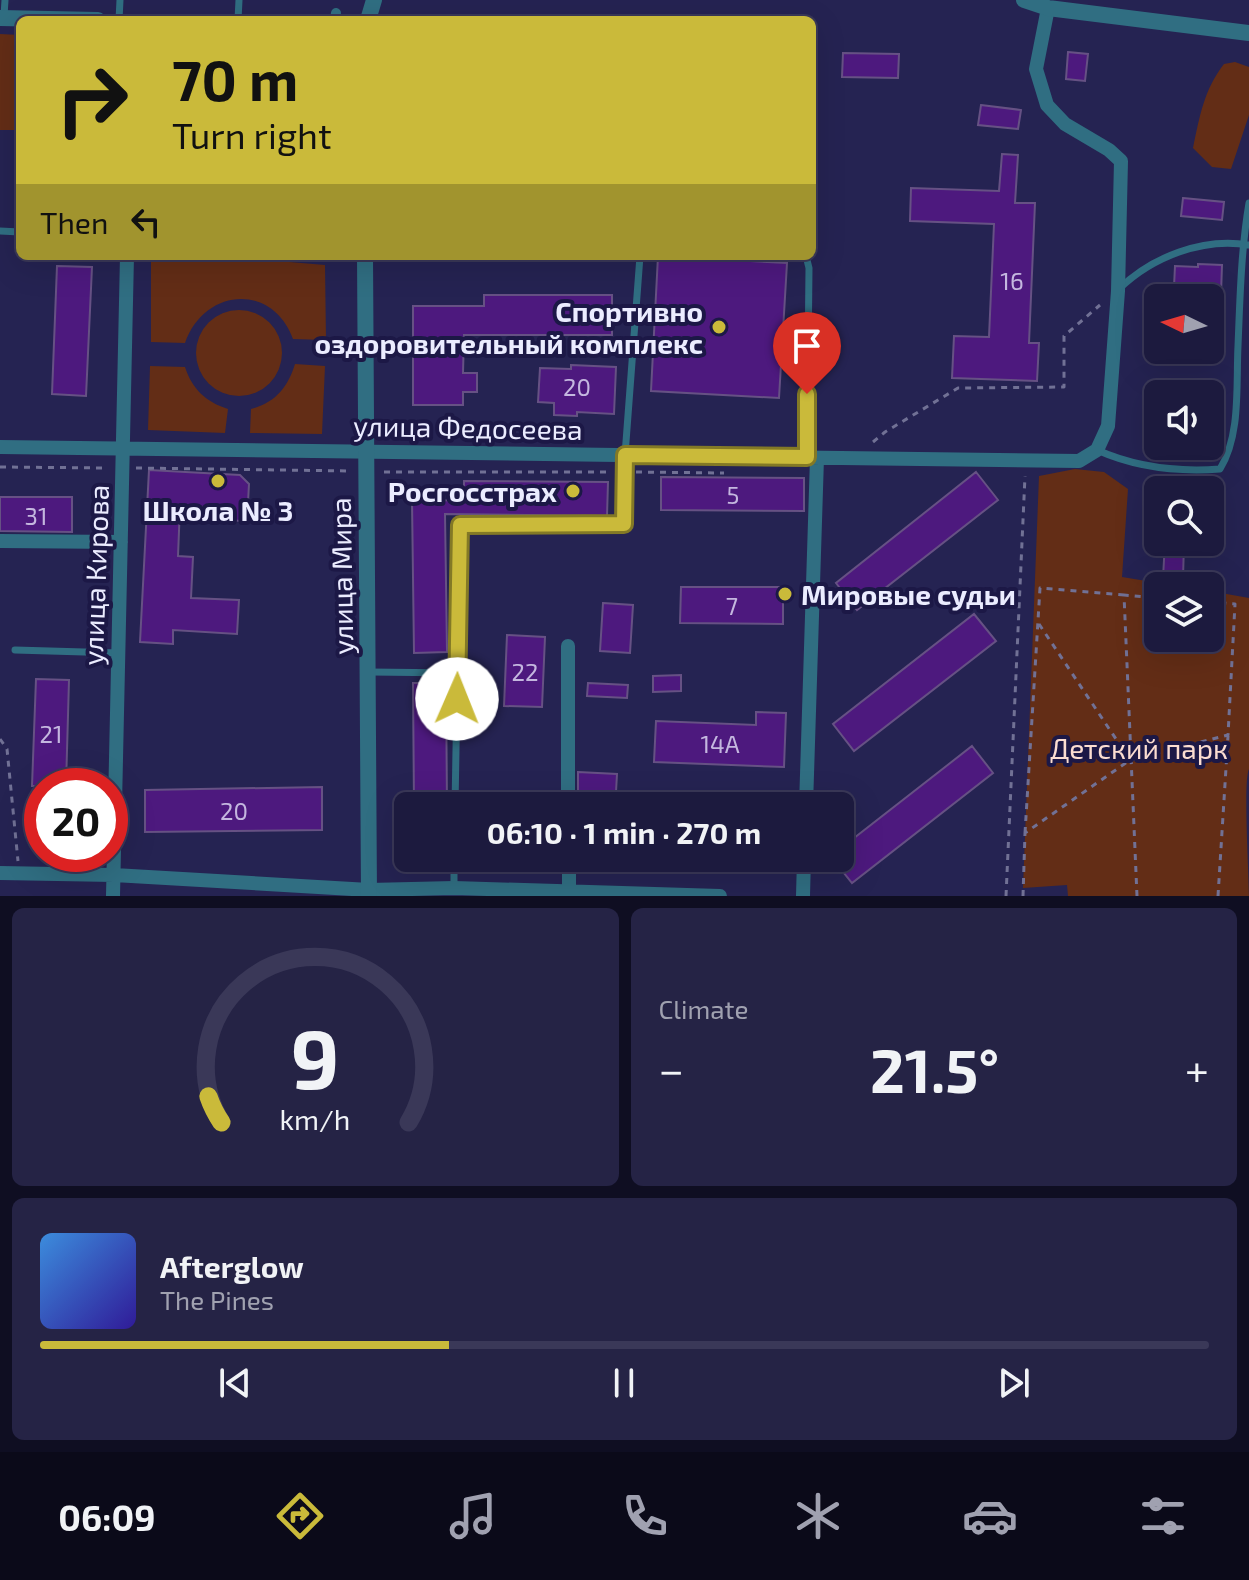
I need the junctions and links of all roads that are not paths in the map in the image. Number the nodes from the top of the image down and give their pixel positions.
1 (5, 0) edge
2 (1024, 0) edge
3 (1048, 8) junction
4 (2, 18) edge
5 (1249, 33) edge
6 (1249, 203) edge
7 (1246, 244) edge
8 (127, 260) edge
9 (365, 260) edge
10 (640, 260) edge
11 (807, 260) edge
12 (1118, 291) junction
13 (0, 447) edge
14 (125, 449) junction
15 (1097, 450) junction
16 (366, 451) junction
17 (625, 455) junction
18 (812, 457) junction
19 (0, 541) edge
20 (121, 542) junction
21 (568, 646) dead end
22 (15, 650) dead end
23 (119, 653) junction
24 (368, 672) junction
25 (458, 673) junction
26 (455, 792) edge
27 (568, 792) edge
28 (806, 792) edge
29 (454, 872) edge
30 (569, 872) edge
31 (804, 872) edge
32 (0, 873) edge
33 (114, 875) junction
34 (454, 888) junction
35 (569, 890) junction
36 (369, 893) edge
37 (113, 896) edge
38 (720, 896) edge
39 (803, 896) edge

1 - 4 lane
2 - 3 street
3 - 5 street
3 - 12 street
6 - 7 lane
7 - 12 lane
7 - 15 lane
8 - 14 street, улица Кирова
9 - 16 street, улица Мира
10 - 17 lane
11 - 18 lane
12 - 15 street
13 - 14 street, улица Федосеева
14 - 16 street, улица Федосеева
14 - 20 street, улица Кирова
15 - 18 street, улица Федосеева
16 - 17 street, улица Федосеева
16 - 24 street, улица Мира
17 - 18 street, улица Федосеева
17 - 25 lane
18 - 28 street
19 - 20 street
20 - 23 street, улица Кирова
21 - 27 street
22 - 23 lane
23 - 33 street, улица Кирова
24 - 25 lane
24 - 36 street, улица Мира
25 - 26 lane
29 - 34 lane
30 - 35 street
31 - 39 street
32 - 33 street
33 - 36 street
33 - 37 street, улица Кирова
34 - 35 street
34 - 36 street
35 - 38 street

